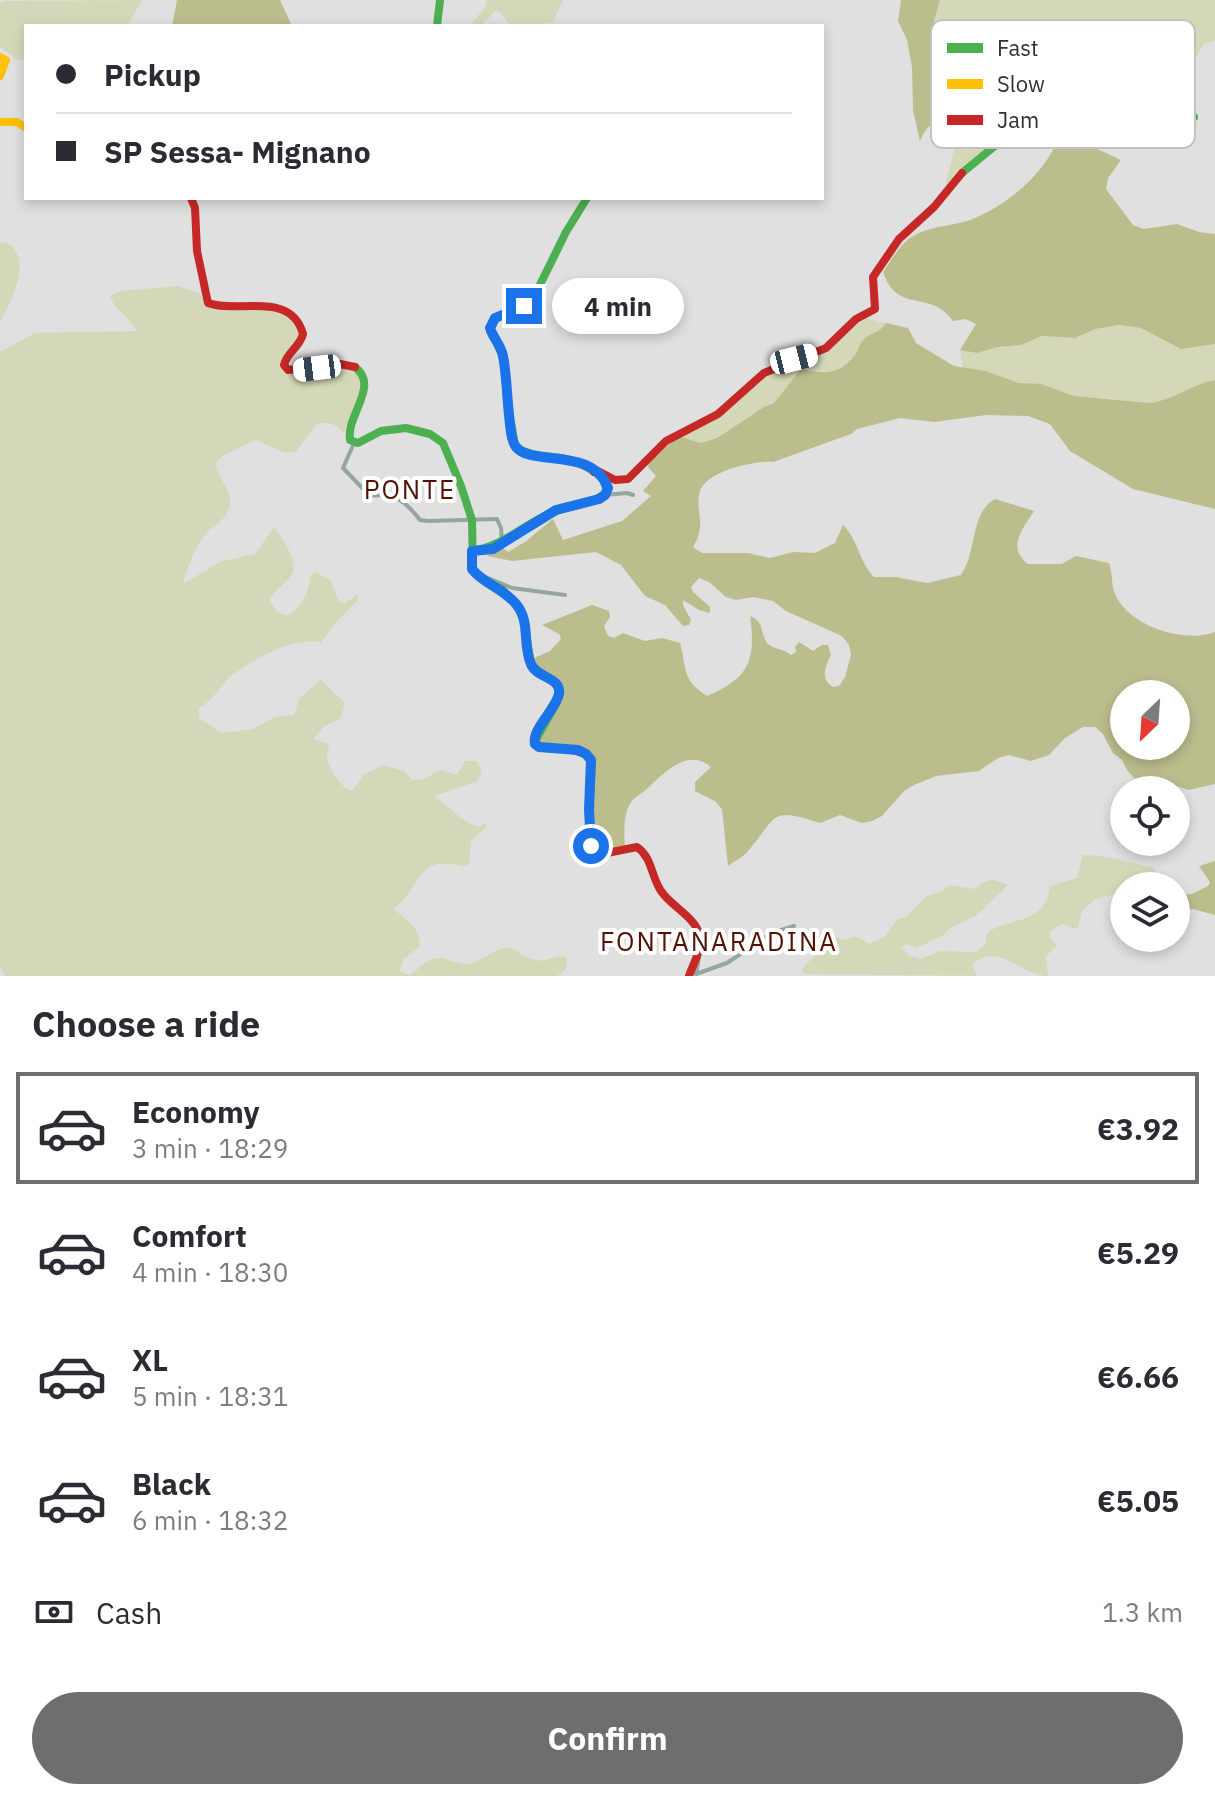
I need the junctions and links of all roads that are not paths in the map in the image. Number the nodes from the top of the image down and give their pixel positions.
1 (440, 0) edge
2 (437, 24) edge
3 (0, 57) edge
4 (0, 76) edge
5 (0, 122) edge
6 (24, 127) edge
7 (992, 148) edge
8 (192, 200) edge
9 (586, 200) edge
10 (354, 443) junction
11 (594, 472) junction
12 (605, 495) junction
13 (633, 495) dead end
14 (471, 519) junction
15 (502, 544) junction
16 (472, 551) junction
17 (478, 576) junction
18 (565, 595) dead end
19 (794, 926) dead end
20 (693, 975) edge

1 - 2 street
3 - 4 street
5 - 6 street
7 - 11 street
8 - 10 street
9 - 11 street
10 - 14 street
10 - 14 street
11 - 12 street
12 - 13 street
12 - 15 street
14 - 15 street
14 - 16 street
15 - 16 street
16 - 17 street
17 - 18 street
17 - 20 street
19 - 20 street

